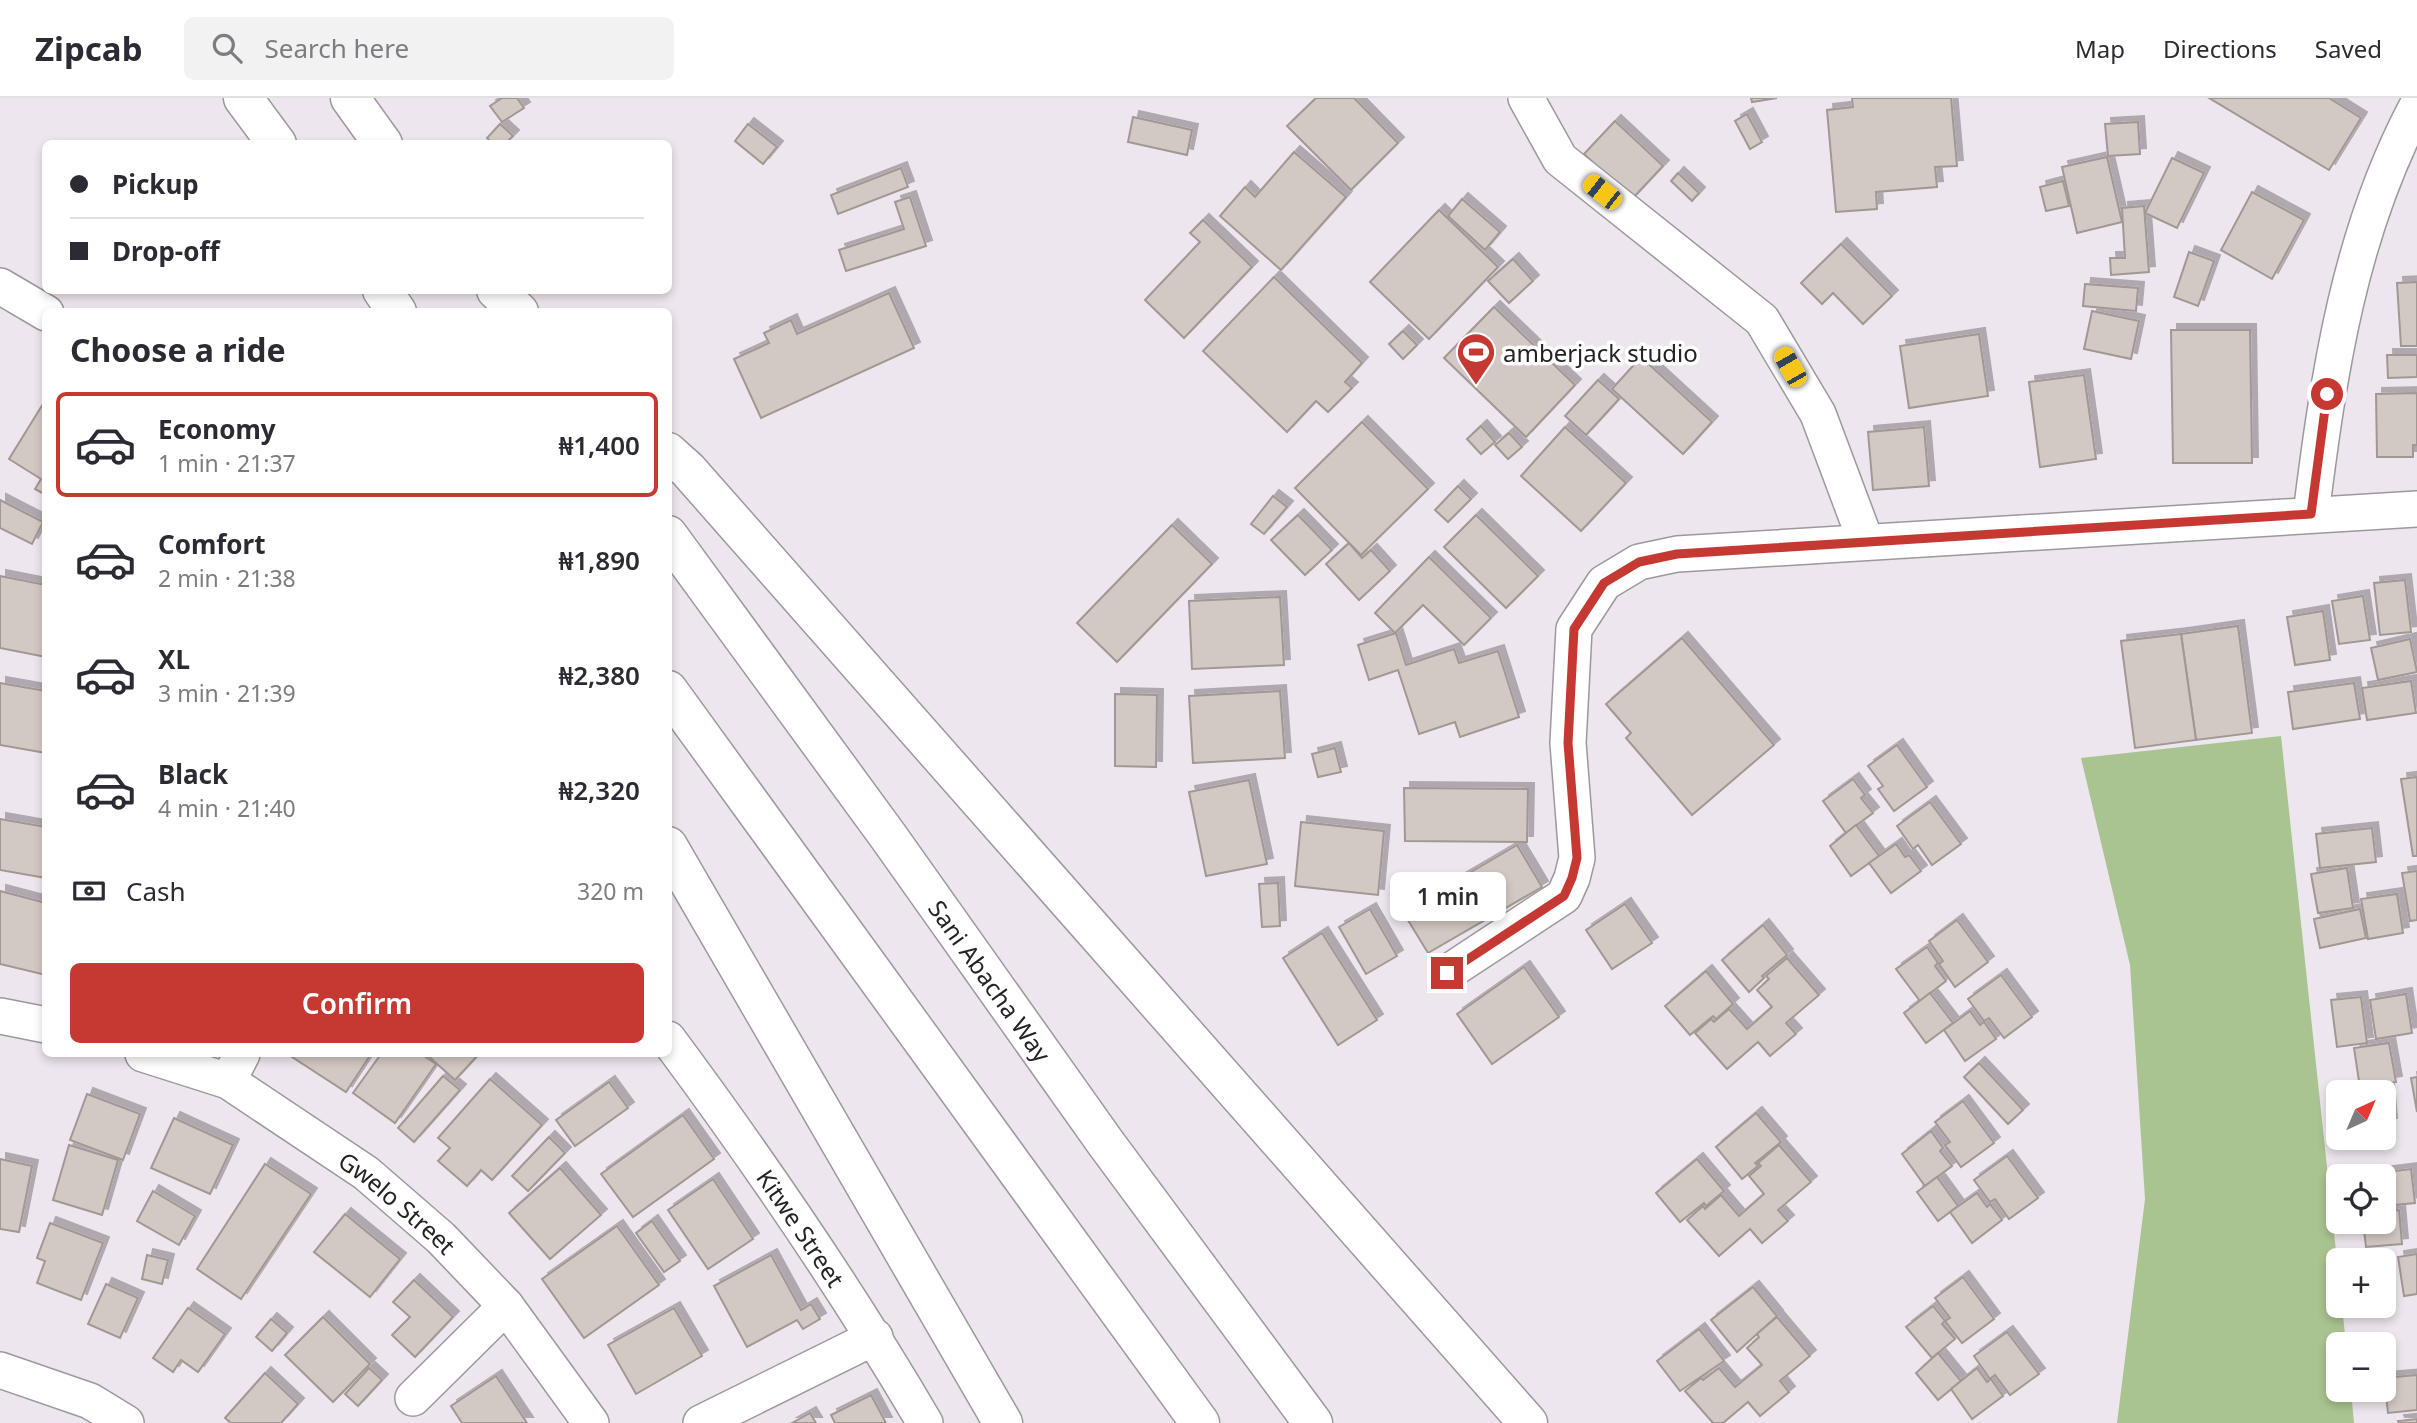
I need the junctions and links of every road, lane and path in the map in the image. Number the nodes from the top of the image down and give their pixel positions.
1 (243, 98) edge
2 (350, 98) edge
3 (1527, 98) edge
4 (2417, 106) edge
5 (274, 140) edge
6 (380, 140) edge
7 (3, 294) edge
8 (500, 294) edge
9 (515, 308) edge
10 (42, 311) edge
11 (672, 456) edge
12 (2417, 509) edge
13 (2311, 514) junction
14 (672, 540) edge
15 (1866, 542) junction
16 (672, 696) edge
17 (672, 853) edge
18 (1447, 973) dead end
19 (0, 1016) edge
20 (42, 1024) edge
21 (672, 1044) edge
22 (165, 1057) edge
23 (235, 1067) edge
24 (506, 1306) junction
25 (875, 1337) junction
26 (0, 1370) edge
27 (413, 1398) dead end
28 (127, 1423) edge
29 (591, 1423) edge
30 (701, 1423) edge
31 (925, 1423) edge
32 (1003, 1423) edge
33 (1200, 1423) edge
34 (1312, 1423) edge
35 (1528, 1423) edge

1 - 5 highway
2 - 6 highway
3 - 15 street
4 - 13 street
7 - 10 street
8 - 9 highway
11 - 35 highway
12 - 13 street
13 - 15 street
14 - 34 highway, Sani Abacha Way
15 - 18 street
16 - 33 highway
17 - 32 highway
19 - 20 street
21 - 25 street, Kitwe Street
22 - 23 street, Gwelo Street
23 - 24 street, Gwelo Street
24 - 27 street
24 - 29 street, Gwelo Street
25 - 30 street
25 - 31 street, Kitwe Street
26 - 28 street

